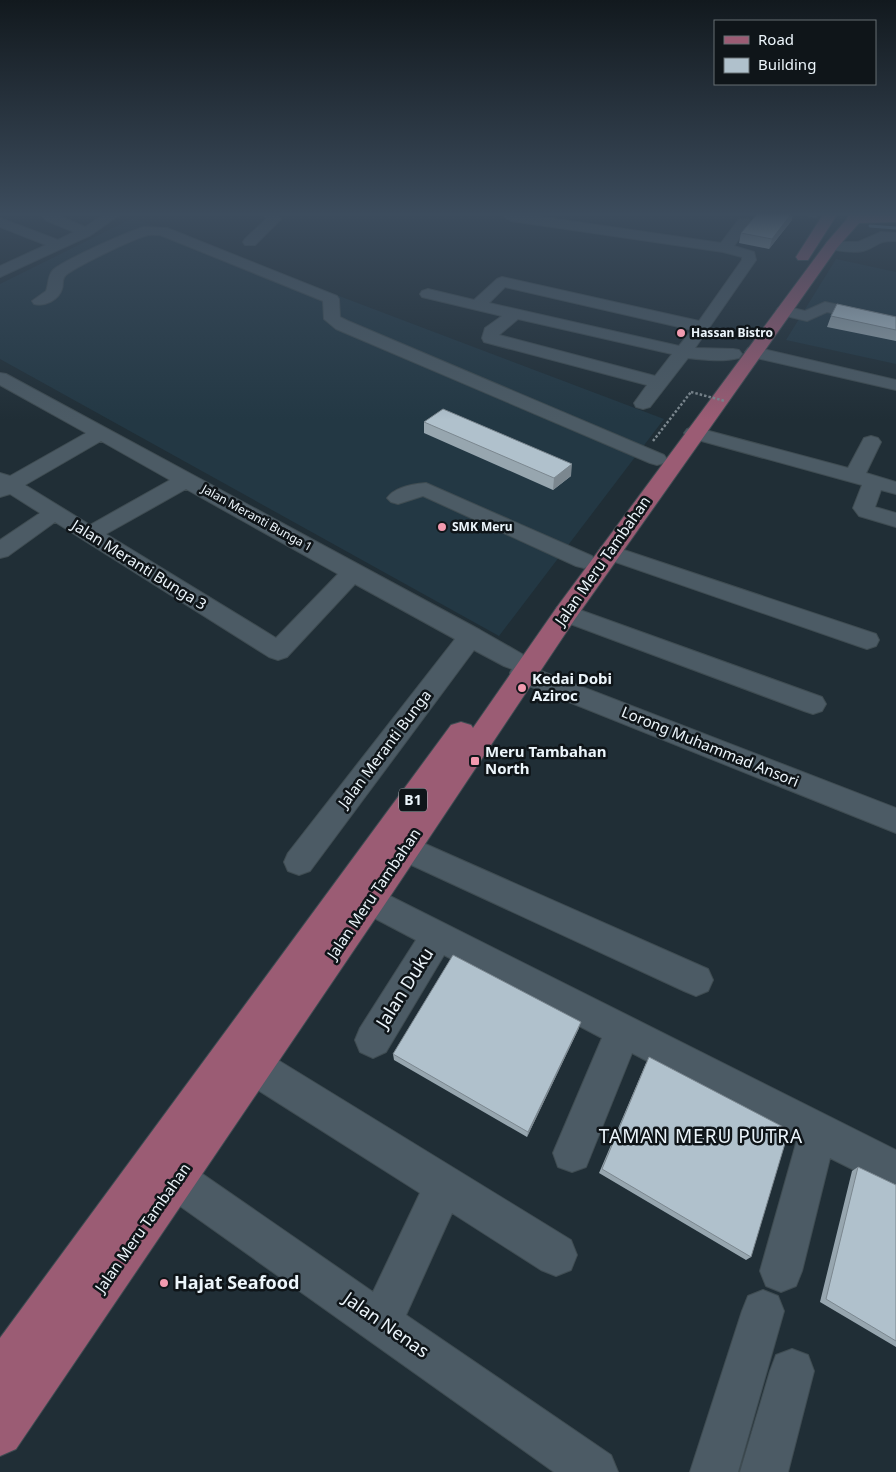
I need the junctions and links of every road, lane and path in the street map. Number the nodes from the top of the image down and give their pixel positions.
1 (54, 282) edge
2 (289, 282) edge
3 (733, 282) edge
4 (787, 282) edge
5 (802, 282) edge
6 (428, 294) dead end
7 (40, 301) dead end
8 (477, 305) junction
9 (784, 311) junction
10 (514, 314) junction
11 (896, 322) edge
12 (703, 327) junction
13 (684, 352) junction
14 (736, 359) junction
15 (659, 383) junction
16 (896, 385) edge
17 (5, 386) edge
18 (724, 401) dead end
19 (643, 403) dead end
20 (101, 433) junction
21 (694, 433) junction
22 (871, 442) dead end
23 (650, 456) junction
24 (864, 479) junction
25 (186, 480) junction
26 (3, 485) edge
27 (896, 488) edge
28 (398, 498) dead end
29 (55, 512) junction
30 (896, 520) edge
31 (90, 534) junction
32 (0, 551) edge
33 (596, 556) junction
34 (354, 571) junction
35 (566, 613) junction
36 (471, 636) junction
37 (868, 640) dead end
38 (518, 667) junction
39 (813, 704) dead end
40 (896, 821) edge
41 (405, 848) junction
42 (298, 862) dead end
43 (370, 900) junction
44 (438, 936) junction
45 (696, 980) dead end
46 (623, 1031) junction
47 (373, 1040) dead end
48 (255, 1067) junction
49 (818, 1131) junction
50 (572, 1153) dead end
51 (896, 1171) edge
52 (177, 1180) junction
53 (444, 1185) junction
54 (556, 1255) dead end
55 (781, 1272) dead end
56 (763, 1311) dead end
57 (381, 1322) junction
58 (792, 1370) dead end
59 (0, 1375) edge
60 (0, 1433) edge
61 (594, 1472) edge
62 (714, 1472) edge
63 (764, 1472) edge

1 - 7 street
2 - 23 street
3 - 12 street
4 - 14 main road, Jalan Meru Tambahan / B1
5 - 9 main road, Jalan Meru Tambahan / B1
6 - 8 street
8 - 10 street
8 - 12 street
9 - 11 street
9 - 14 main road, Jalan Meru Tambahan / B1
10 - 13 street
10 - 15 street
12 - 13 street
13 - 14 street
13 - 15 street
14 - 16 street
14 - 21 main road, Jalan Meru Tambahan / B1
14 - 23 main road, Jalan Meru Tambahan / B1
15 - 19 street
17 - 20 street, Jalan Meranti Bunga 1
18 - 23 path, bridge
20 - 25 street, Jalan Meranti Bunga 1
20 - 26 street
21 - 24 street
21 - 33 main road, Jalan Meru Tambahan / B1
22 - 24 street
23 - 33 main road, Jalan Meru Tambahan / B1
24 - 27 street
24 - 30 street
25 - 31 street
25 - 34 street, Jalan Meranti Bunga 1
26 - 29 street, Jalan Meranti Bunga 3
28 - 33 street
29 - 31 street, Jalan Meranti Bunga 3
29 - 32 street
31 - 34 street, Jalan Meranti Bunga 3
33 - 35 main road, Jalan Meru Tambahan / B1
33 - 37 street
33 - 38 main road, Jalan Meru Tambahan / B1
34 - 36 street, Jalan Meranti Bunga 1
35 - 38 main road, Jalan Meru Tambahan / B1
35 - 39 street
36 - 38 street, Jalan Meranti Bunga 1
36 - 42 street, Jalan Meranti Bunga
38 - 40 street, Lorong Muhammad Ansori
38 - 41 main road, Jalan Meru Tambahan / B1
38 - 59 main road, Jalan Meru Tambahan / B1
41 - 43 main road, Jalan Meru Tambahan / B1
41 - 45 street
43 - 44 street
43 - 48 main road, Jalan Meru Tambahan / B1
44 - 46 street
44 - 47 street, Jalan Duku
46 - 49 street
46 - 50 street
48 - 52 main road, Jalan Meru Tambahan / B1
48 - 53 street
49 - 51 street
49 - 55 street
52 - 57 street, Jalan Nenas
52 - 60 main road, Jalan Meru Tambahan / B1
53 - 54 street
53 - 57 street
56 - 62 street
57 - 61 street, Jalan Nenas
58 - 63 street

